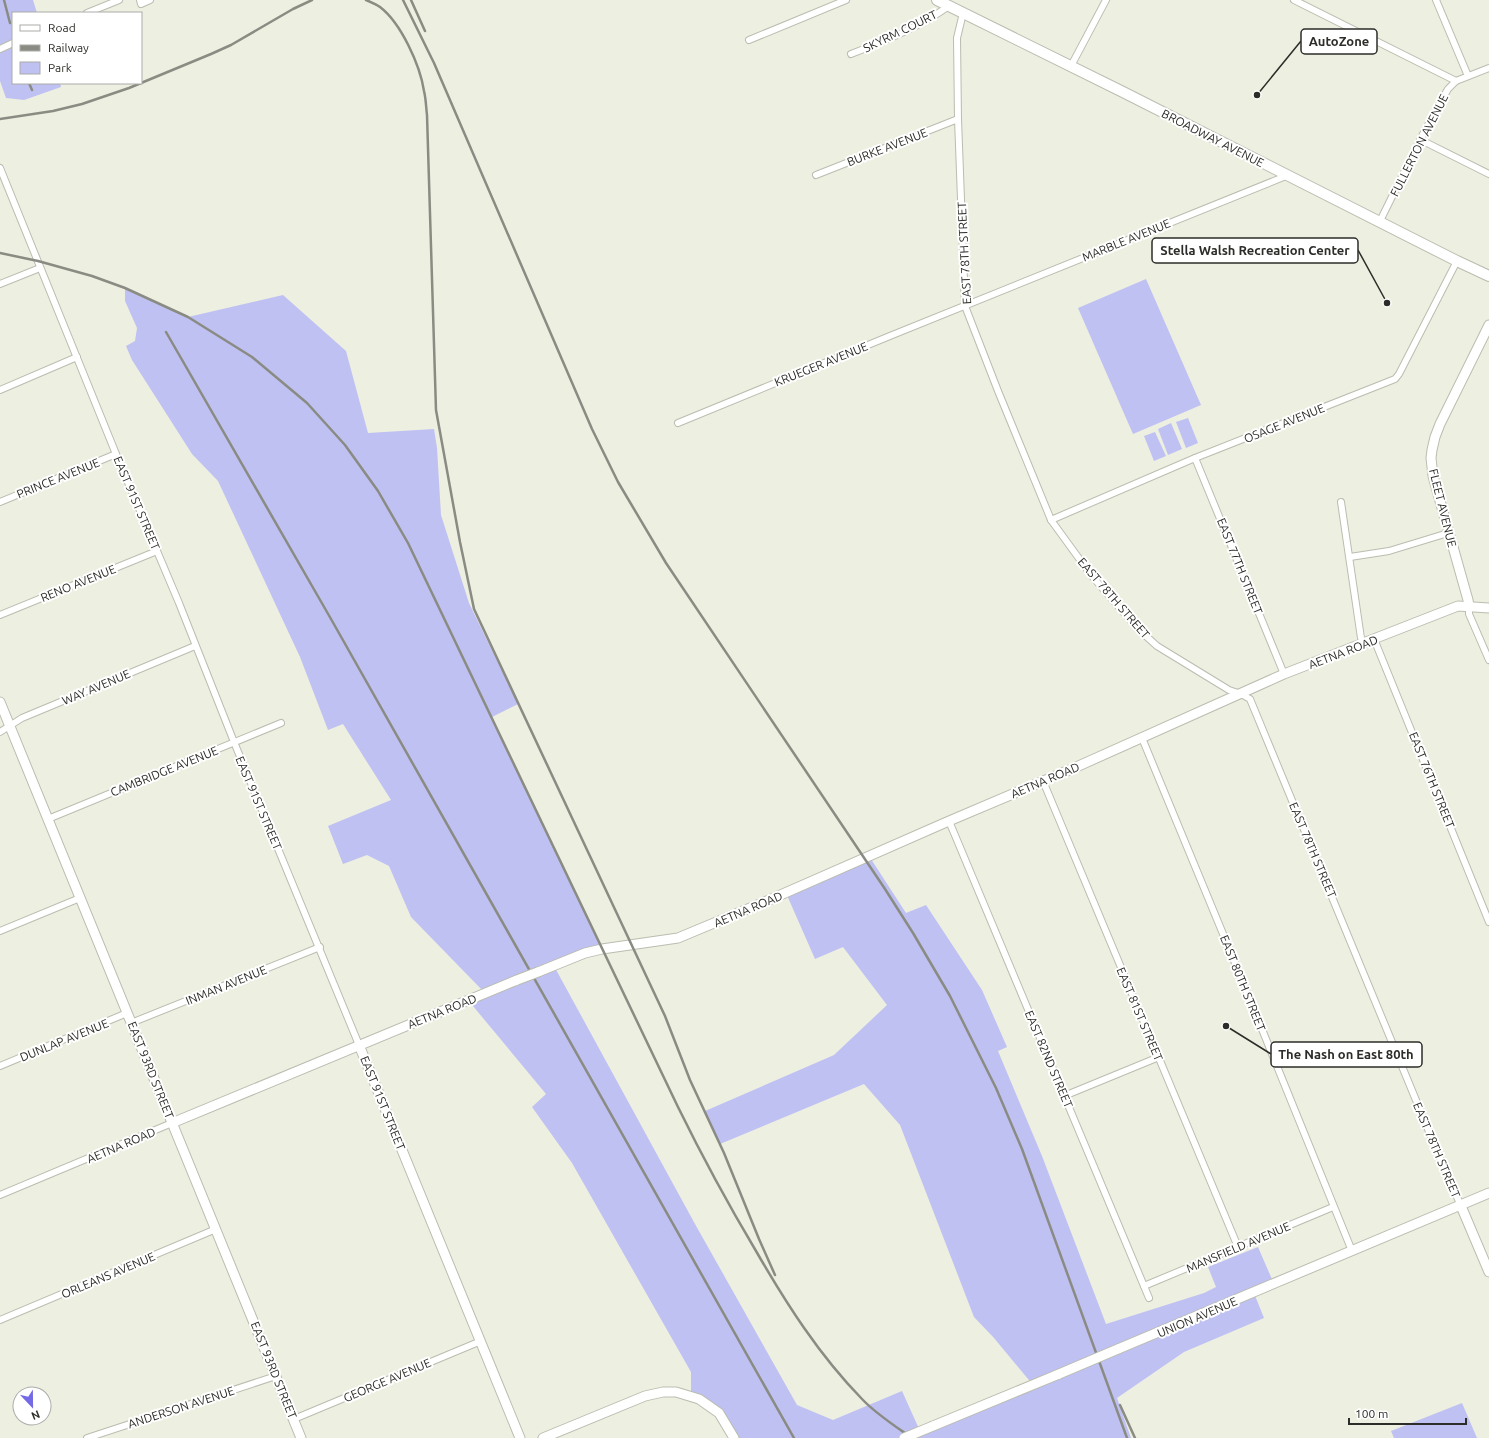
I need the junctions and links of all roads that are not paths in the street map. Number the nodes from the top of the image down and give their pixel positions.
1 (119, 0) edge
2 (150, 0) edge
3 (846, 0) edge
4 (937, 0) edge
5 (1106, 0) edge
6 (1294, 0) edge
7 (1436, 0) edge
8 (140, 2) edge
9 (949, 6) junction
10 (89, 12) edge
11 (963, 13) junction
12 (749, 40) dead end
13 (12, 43) edge
14 (0, 49) edge
15 (851, 54) dead end
16 (1071, 66) junction
17 (1489, 68) edge
18 (1468, 76) junction
19 (1456, 81) junction
20 (958, 120) junction
21 (1421, 140) junction
22 (0, 168) edge
23 (1489, 174) edge
24 (816, 175) dead end
25 (1286, 176) junction
26 (1380, 221) junction
27 (1457, 261) junction
28 (40, 268) junction
29 (1489, 276) edge
30 (0, 284) edge
31 (965, 306) junction
32 (1489, 325) edge
33 (77, 357) junction
34 (0, 390) edge
35 (678, 423) dead end
36 (116, 454) junction
37 (1195, 458) junction
38 (0, 502) edge
39 (1341, 502) dead end
40 (1051, 520) junction
41 (1448, 533) junction
42 (157, 551) junction
43 (1350, 557) junction
44 (1469, 606) junction
45 (1489, 608) edge
46 (0, 615) edge
47 (1374, 639) junction
48 (1364, 644) junction
49 (195, 646) junction
50 (1489, 660) edge
51 (1284, 674) junction
52 (1241, 694) junction
53 (0, 702) edge
54 (281, 723) dead end
55 (10, 725) junction
56 (0, 732) edge
57 (1142, 738) junction
58 (234, 742) junction
59 (1043, 781) junction
60 (48, 819) junction
61 (949, 821) junction
62 (80, 898) junction
63 (1489, 922) edge
64 (0, 931) edge
65 (320, 947) junction
66 (127, 1013) junction
67 (132, 1023) junction
68 (359, 1045) junction
69 (1158, 1057) junction
70 (0, 1066) edge
71 (1064, 1096) junction
72 (172, 1123) junction
73 (1489, 1193) edge
74 (0, 1195) edge
75 (1461, 1206) junction
76 (1333, 1207) junction
77 (216, 1230) junction
78 (1238, 1247) junction
79 (1352, 1251) junction
80 (1489, 1272) edge
81 (1144, 1286) junction
82 (1149, 1298) dead end
83 (0, 1320) edge
84 (481, 1341) junction
85 (276, 1376) junction
86 (294, 1419) junction
87 (87, 1438) edge
88 (301, 1438) edge
89 (520, 1438) edge
90 (543, 1438) edge
91 (734, 1438) edge
92 (904, 1438) edge

1 - 10 street
2 - 8 street
3 - 12 street
4 - 9 main road, BROADWAY AVENUE
5 - 16 street
6 - 19 street
7 - 18 street
9 - 11 main road, BROADWAY AVENUE
9 - 15 street, SKYRM COURT
11 - 16 main road, BROADWAY AVENUE
11 - 20 street, EAST 78TH STREET
13 - 14 street
16 - 25 main road, BROADWAY AVENUE
17 - 18 street, FULLERTON AVENUE
18 - 19 street, FULLERTON AVENUE
19 - 21 street, FULLERTON AVENUE
20 - 24 street, BURKE AVENUE
20 - 31 street, EAST 78TH STREET
21 - 23 street
21 - 26 street, FULLERTON AVENUE
22 - 28 street, EAST 91ST STREET
25 - 26 main road, BROADWAY AVENUE
25 - 31 street, MARBLE AVENUE
26 - 27 main road, BROADWAY AVENUE
27 - 29 main road, BROADWAY AVENUE
27 - 37 street, OSAGE AVENUE
28 - 30 street
28 - 33 street, EAST 91ST STREET
31 - 35 street, KRUEGER AVENUE
31 - 40 street, EAST 78TH STREET
32 - 41 street, FLEET AVENUE
33 - 34 street
33 - 36 street, EAST 91ST STREET
36 - 38 street, PRINCE AVENUE
36 - 42 street, EAST 91ST STREET
37 - 40 street, OSAGE AVENUE
37 - 51 street, EAST 77TH STREET
39 - 43 street
40 - 52 street, EAST 78TH STREET
41 - 43 street
41 - 44 street, FLEET AVENUE
42 - 46 street, RENO AVENUE
42 - 49 street, EAST 91ST STREET
43 - 48 street
44 - 45 street, AETNA ROAD
44 - 47 street, AETNA ROAD
44 - 50 street
47 - 48 street, AETNA ROAD
47 - 63 street, EAST 76TH STREET
48 - 51 street, AETNA ROAD
49 - 55 street, WAY AVENUE
49 - 58 street, EAST 91ST STREET
51 - 52 street, AETNA ROAD
52 - 57 street, AETNA ROAD
52 - 75 street, EAST 78TH STREET
53 - 55 street, EAST 93RD STREET
54 - 58 street, CAMBRIDGE AVENUE
55 - 56 street, WAY AVENUE
55 - 60 street, EAST 93RD STREET
57 - 59 street, AETNA ROAD
57 - 76 street, EAST 80TH STREET
58 - 60 street, CAMBRIDGE AVENUE
58 - 65 street, EAST 91ST STREET
59 - 61 street, AETNA ROAD
59 - 69 street, EAST 81ST STREET
60 - 62 street, EAST 93RD STREET
61 - 68 street, AETNA ROAD, bridge
61 - 71 street, EAST 82ND STREET
62 - 64 street
62 - 66 street, EAST 93RD STREET
65 - 67 street, INMAN AVENUE
65 - 68 street, EAST 91ST STREET
66 - 67 street, EAST 93RD STREET
66 - 70 street, DUNLAP AVENUE
67 - 72 street, EAST 93RD STREET
68 - 72 street, AETNA ROAD
68 - 84 street, EAST 91ST STREET
69 - 71 street
69 - 78 street, EAST 81ST STREET
71 - 81 street, EAST 82ND STREET
72 - 74 street, AETNA ROAD
72 - 77 street, EAST 93RD STREET
73 - 75 street, UNION AVENUE
75 - 79 street, UNION AVENUE
75 - 80 street, EAST 78TH STREET
76 - 78 street, MANSFIELD AVENUE
76 - 79 street, EAST 80TH STREET
77 - 83 street, ORLEANS AVENUE
77 - 85 street, EAST 93RD STREET
78 - 81 street, MANSFIELD AVENUE
79 - 92 street, UNION AVENUE, bridge
81 - 82 street, EAST 82ND STREET
84 - 86 street, GEORGE AVENUE
84 - 89 street, EAST 91ST STREET
85 - 86 street, EAST 93RD STREET
85 - 87 street, ANDERSON AVENUE
86 - 88 street, EAST 93RD STREET
90 - 91 street

